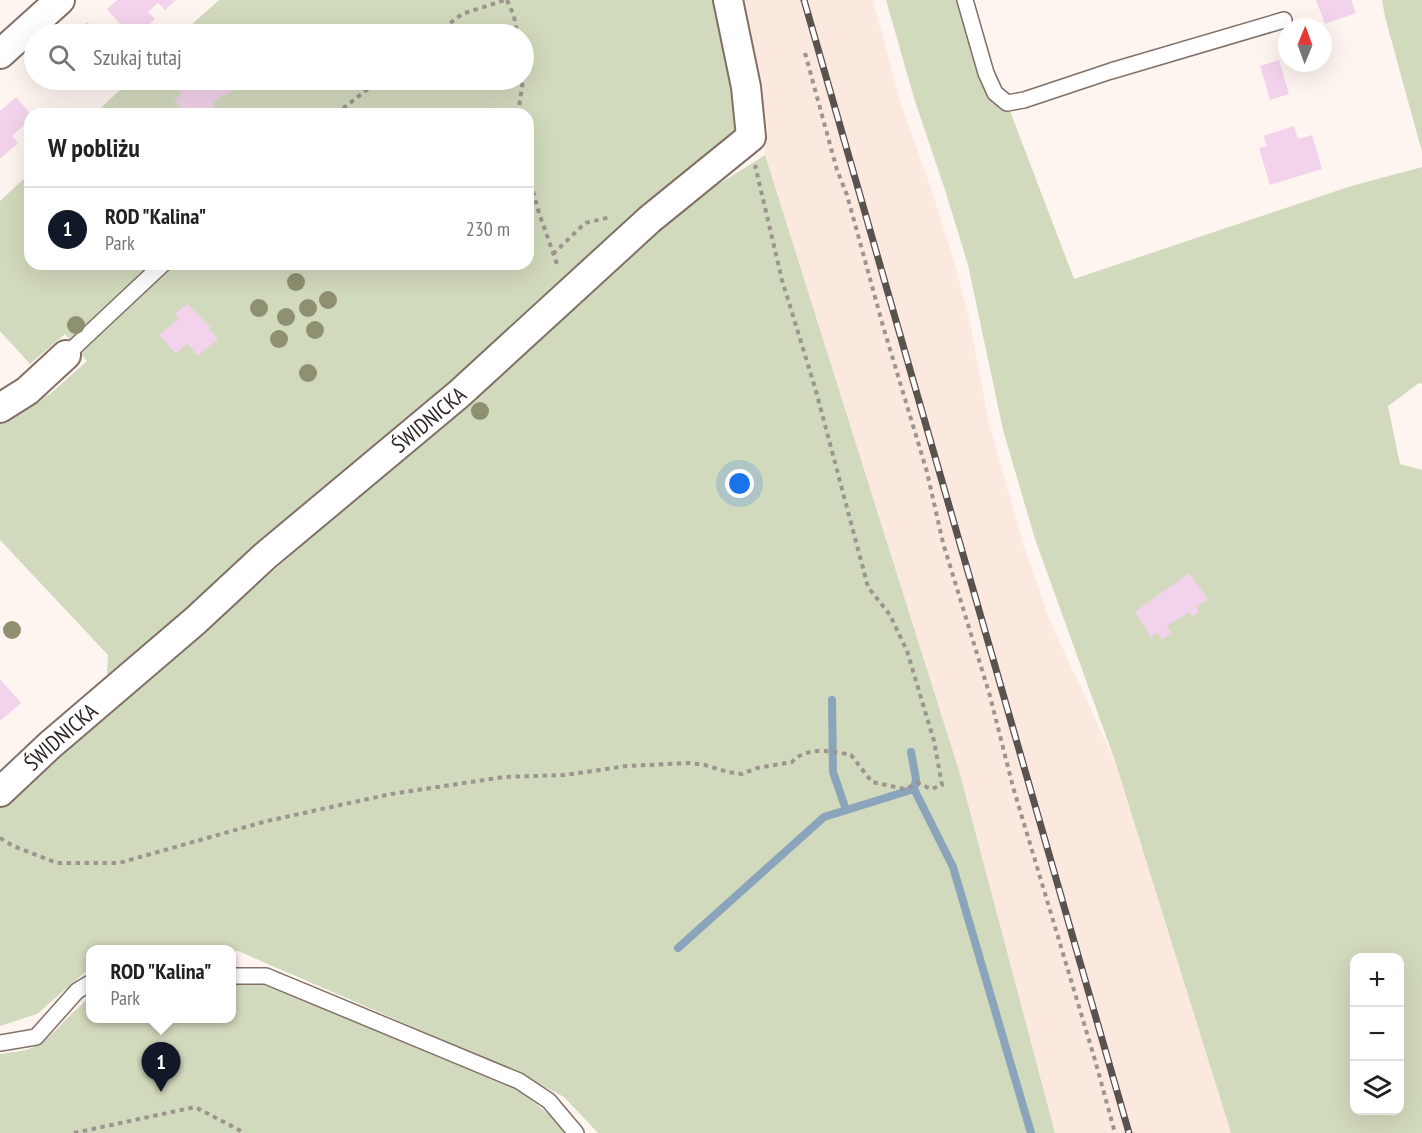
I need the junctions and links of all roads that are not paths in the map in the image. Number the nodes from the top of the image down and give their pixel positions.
1 (60, 0) edge
2 (728, 0) edge
3 (965, 0) edge
4 (1278, 22) edge
5 (33, 24) edge
6 (24, 32) edge
7 (0, 54) edge
8 (157, 270) edge
9 (66, 355) joint
10 (0, 408) edge
11 (0, 792) edge
12 (236, 976) edge
13 (86, 985) edge
14 (0, 1043) edge
15 (576, 1133) edge

1 - 5 street
2 - 11 street, ŚWIDNICKA
3 - 4 lane
6 - 7 street
8 - 9 lane
9 - 10 street
12 - 15 lane
13 - 14 lane

